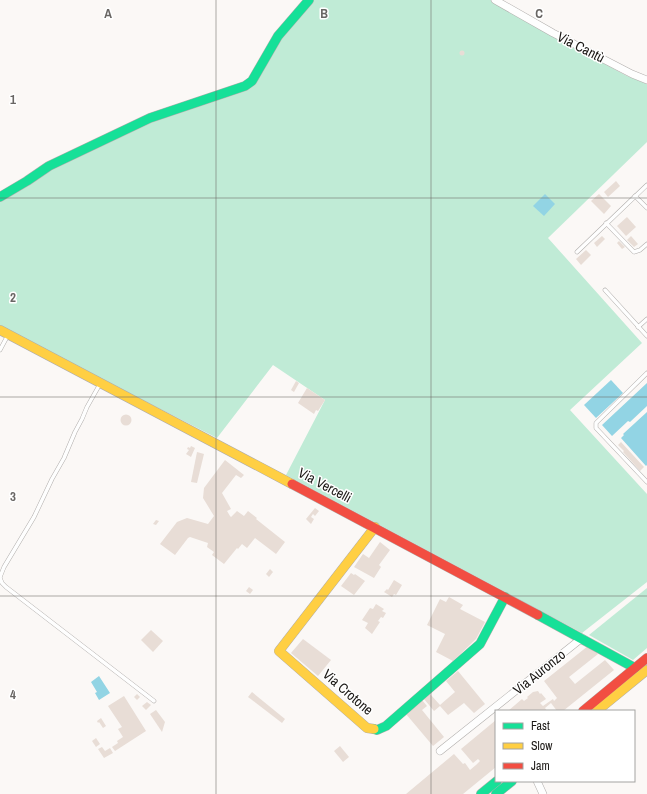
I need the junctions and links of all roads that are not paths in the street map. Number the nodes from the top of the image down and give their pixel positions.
1 (309, 0) edge
2 (496, 0) edge
3 (647, 80) edge
4 (647, 185) edge
5 (635, 196) junction
6 (0, 197) edge
7 (647, 208) edge
8 (606, 223) junction
9 (647, 244) edge
10 (576, 252) dead end
11 (605, 290) dead end
12 (647, 319) edge
13 (638, 327) junction
14 (4, 332) edge
15 (647, 336) edge
16 (0, 350) edge
17 (647, 373) edge
18 (101, 384) junction
19 (647, 482) edge
20 (375, 528) junction
21 (0, 578) edge
22 (505, 597) junction
23 (582, 638) junction
24 (647, 658) edge
25 (635, 668) junction
26 (647, 670) edge
27 (154, 701) dead end
28 (584, 710) edge
29 (598, 710) edge
30 (440, 751) dead end
31 (496, 782) edge
32 (511, 782) edge
33 (537, 782) edge
34 (481, 794) edge
35 (496, 794) edge
36 (542, 794) edge

1 - 6 street
2 - 3 street, Via Cantù
4 - 5 lane
5 - 7 lane
5 - 8 lane
8 - 9 lane
8 - 10 lane
11 - 13 lane
12 - 13 lane
13 - 15 lane
14 - 16 lane
14 - 18 street, Via Vercelli
17 - 19 lane
18 - 20 street, Via Vercelli
18 - 21 lane
20 - 22 street, Via Vercelli
20 - 22 street, Via Crotone
21 - 27 lane
22 - 23 street, Via Vercelli
23 - 25 street, Via Vercelli
23 - 30 street, Via Auronzo
24 - 25 street
25 - 28 street
26 - 29 street
31 - 34 street
32 - 35 street
33 - 36 street

